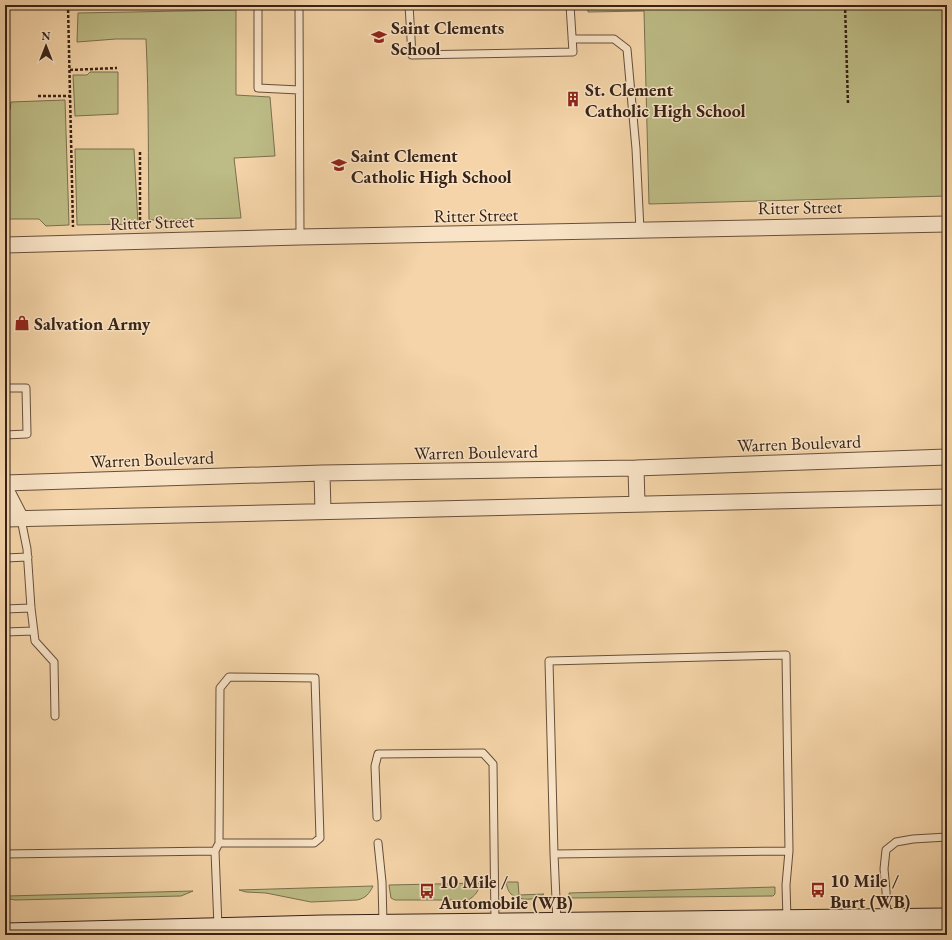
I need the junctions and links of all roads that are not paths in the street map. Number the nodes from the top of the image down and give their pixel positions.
1 (258, 5) edge
2 (298, 5) edge
3 (409, 5) edge
4 (570, 5) edge
5 (572, 39) junction
6 (298, 90) junction
7 (947, 224) edge
8 (640, 230) junction
9 (300, 237) junction
10 (5, 245) edge
11 (5, 388) edge
12 (5, 435) edge
13 (947, 457) edge
14 (636, 468) junction
15 (322, 473) junction
16 (5, 483) edge
17 (5, 488) edge
18 (947, 497) edge
19 (637, 504) junction
20 (323, 512) junction
21 (5, 519) edge
22 (21, 519) junction
23 (28, 557) junction
24 (5, 558) edge
25 (5, 608) edge
26 (31, 608) junction
27 (34, 631) junction
28 (5, 632) edge
29 (55, 716) dead end
30 (377, 817) dead end
31 (947, 838) edge
32 (219, 843) junction
33 (378, 843) dead end
34 (215, 851) junction
35 (789, 852) junction
36 (5, 854) edge
37 (554, 854) junction
38 (947, 919) edge
39 (887, 920) junction
40 (787, 921) junction
41 (496, 924) junction
42 (383, 926) junction
43 (218, 928) junction
44 (557, 930) edge
45 (323, 931) edge
46 (129, 933) edge
47 (5, 934) edge

1 - 6 lane
2 - 6 lane
3 - 5 lane
4 - 5 lane
5 - 8 lane
6 - 9 lane
7 - 8 street, Ritter Street
8 - 9 street, Ritter Street
9 - 10 street, Ritter Street
11 - 12 lane
13 - 14 street, Warren Boulevard
14 - 15 street, Warren Boulevard
14 - 19 street
15 - 16 street, Warren Boulevard
15 - 20 street
17 - 22 street
18 - 19 street
19 - 20 street
20 - 22 street
21 - 22 street
22 - 23 lane
23 - 24 lane
23 - 26 lane
25 - 26 lane
26 - 27 lane
27 - 28 lane
27 - 29 lane
30 - 41 lane
31 - 39 lane
32 - 32 lane
32 - 34 lane
33 - 42 lane
34 - 36 lane
34 - 43 lane
35 - 37 lane
35 - 37 lane
35 - 40 lane
37 - 44 lane
38 - 39 main road
39 - 40 main road
40 - 44 main road
41 - 42 main road
41 - 44 main road
42 - 45 main road
43 - 45 main road
43 - 46 main road
46 - 47 main road

